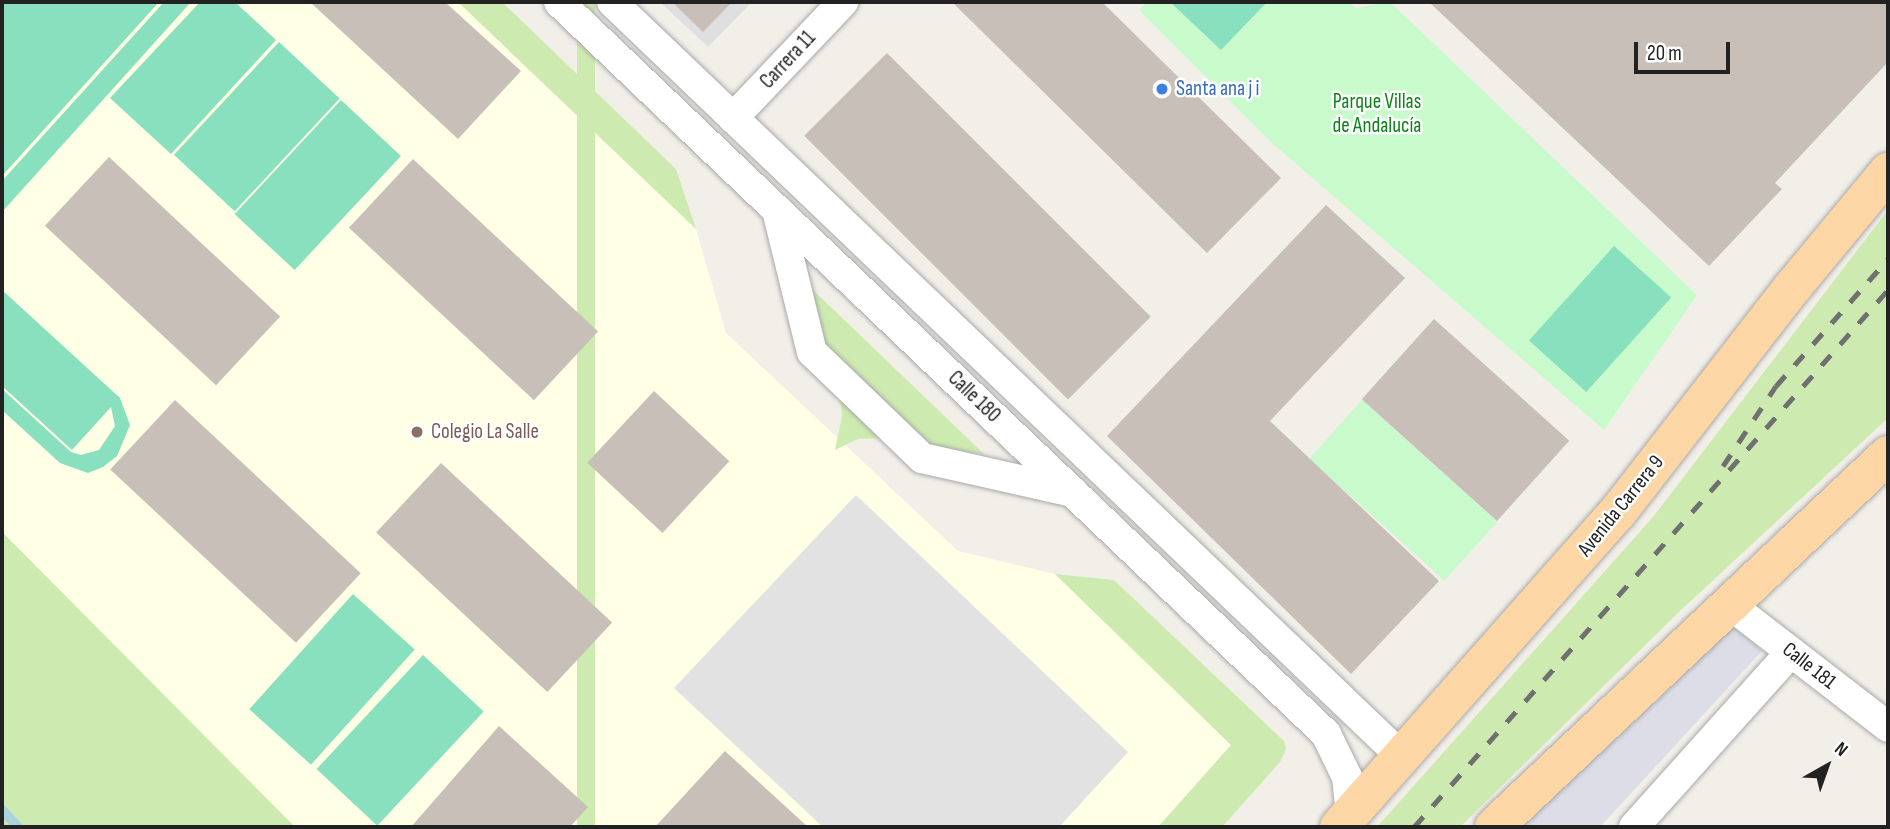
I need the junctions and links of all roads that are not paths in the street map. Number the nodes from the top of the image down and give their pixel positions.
1 (559, 2) edge
2 (612, 2) edge
3 (843, 2) edge
4 (733, 118) junction
5 (1888, 173) edge
6 (777, 210) junction
7 (1888, 455) edge
8 (1073, 492) junction
9 (1729, 604) junction
10 (1791, 652) junction
11 (1888, 727) edge
12 (1402, 757) junction
13 (1345, 821) edge
14 (1495, 827) edge
15 (1634, 827) edge

1 - 6 street, Calle 180
2 - 4 street, Calle 180
3 - 4 street, Carrera 11
4 - 12 street, Calle 180
5 - 12 main road, Avenida Carrera 9
6 - 8 street, Calle 180
6 - 8 street
7 - 9 main road
8 - 13 street, Calle 180
9 - 10 street, Calle 181
9 - 14 main road
10 - 11 street, Calle 181
10 - 15 street
12 - 13 main road, Avenida Carrera 9

